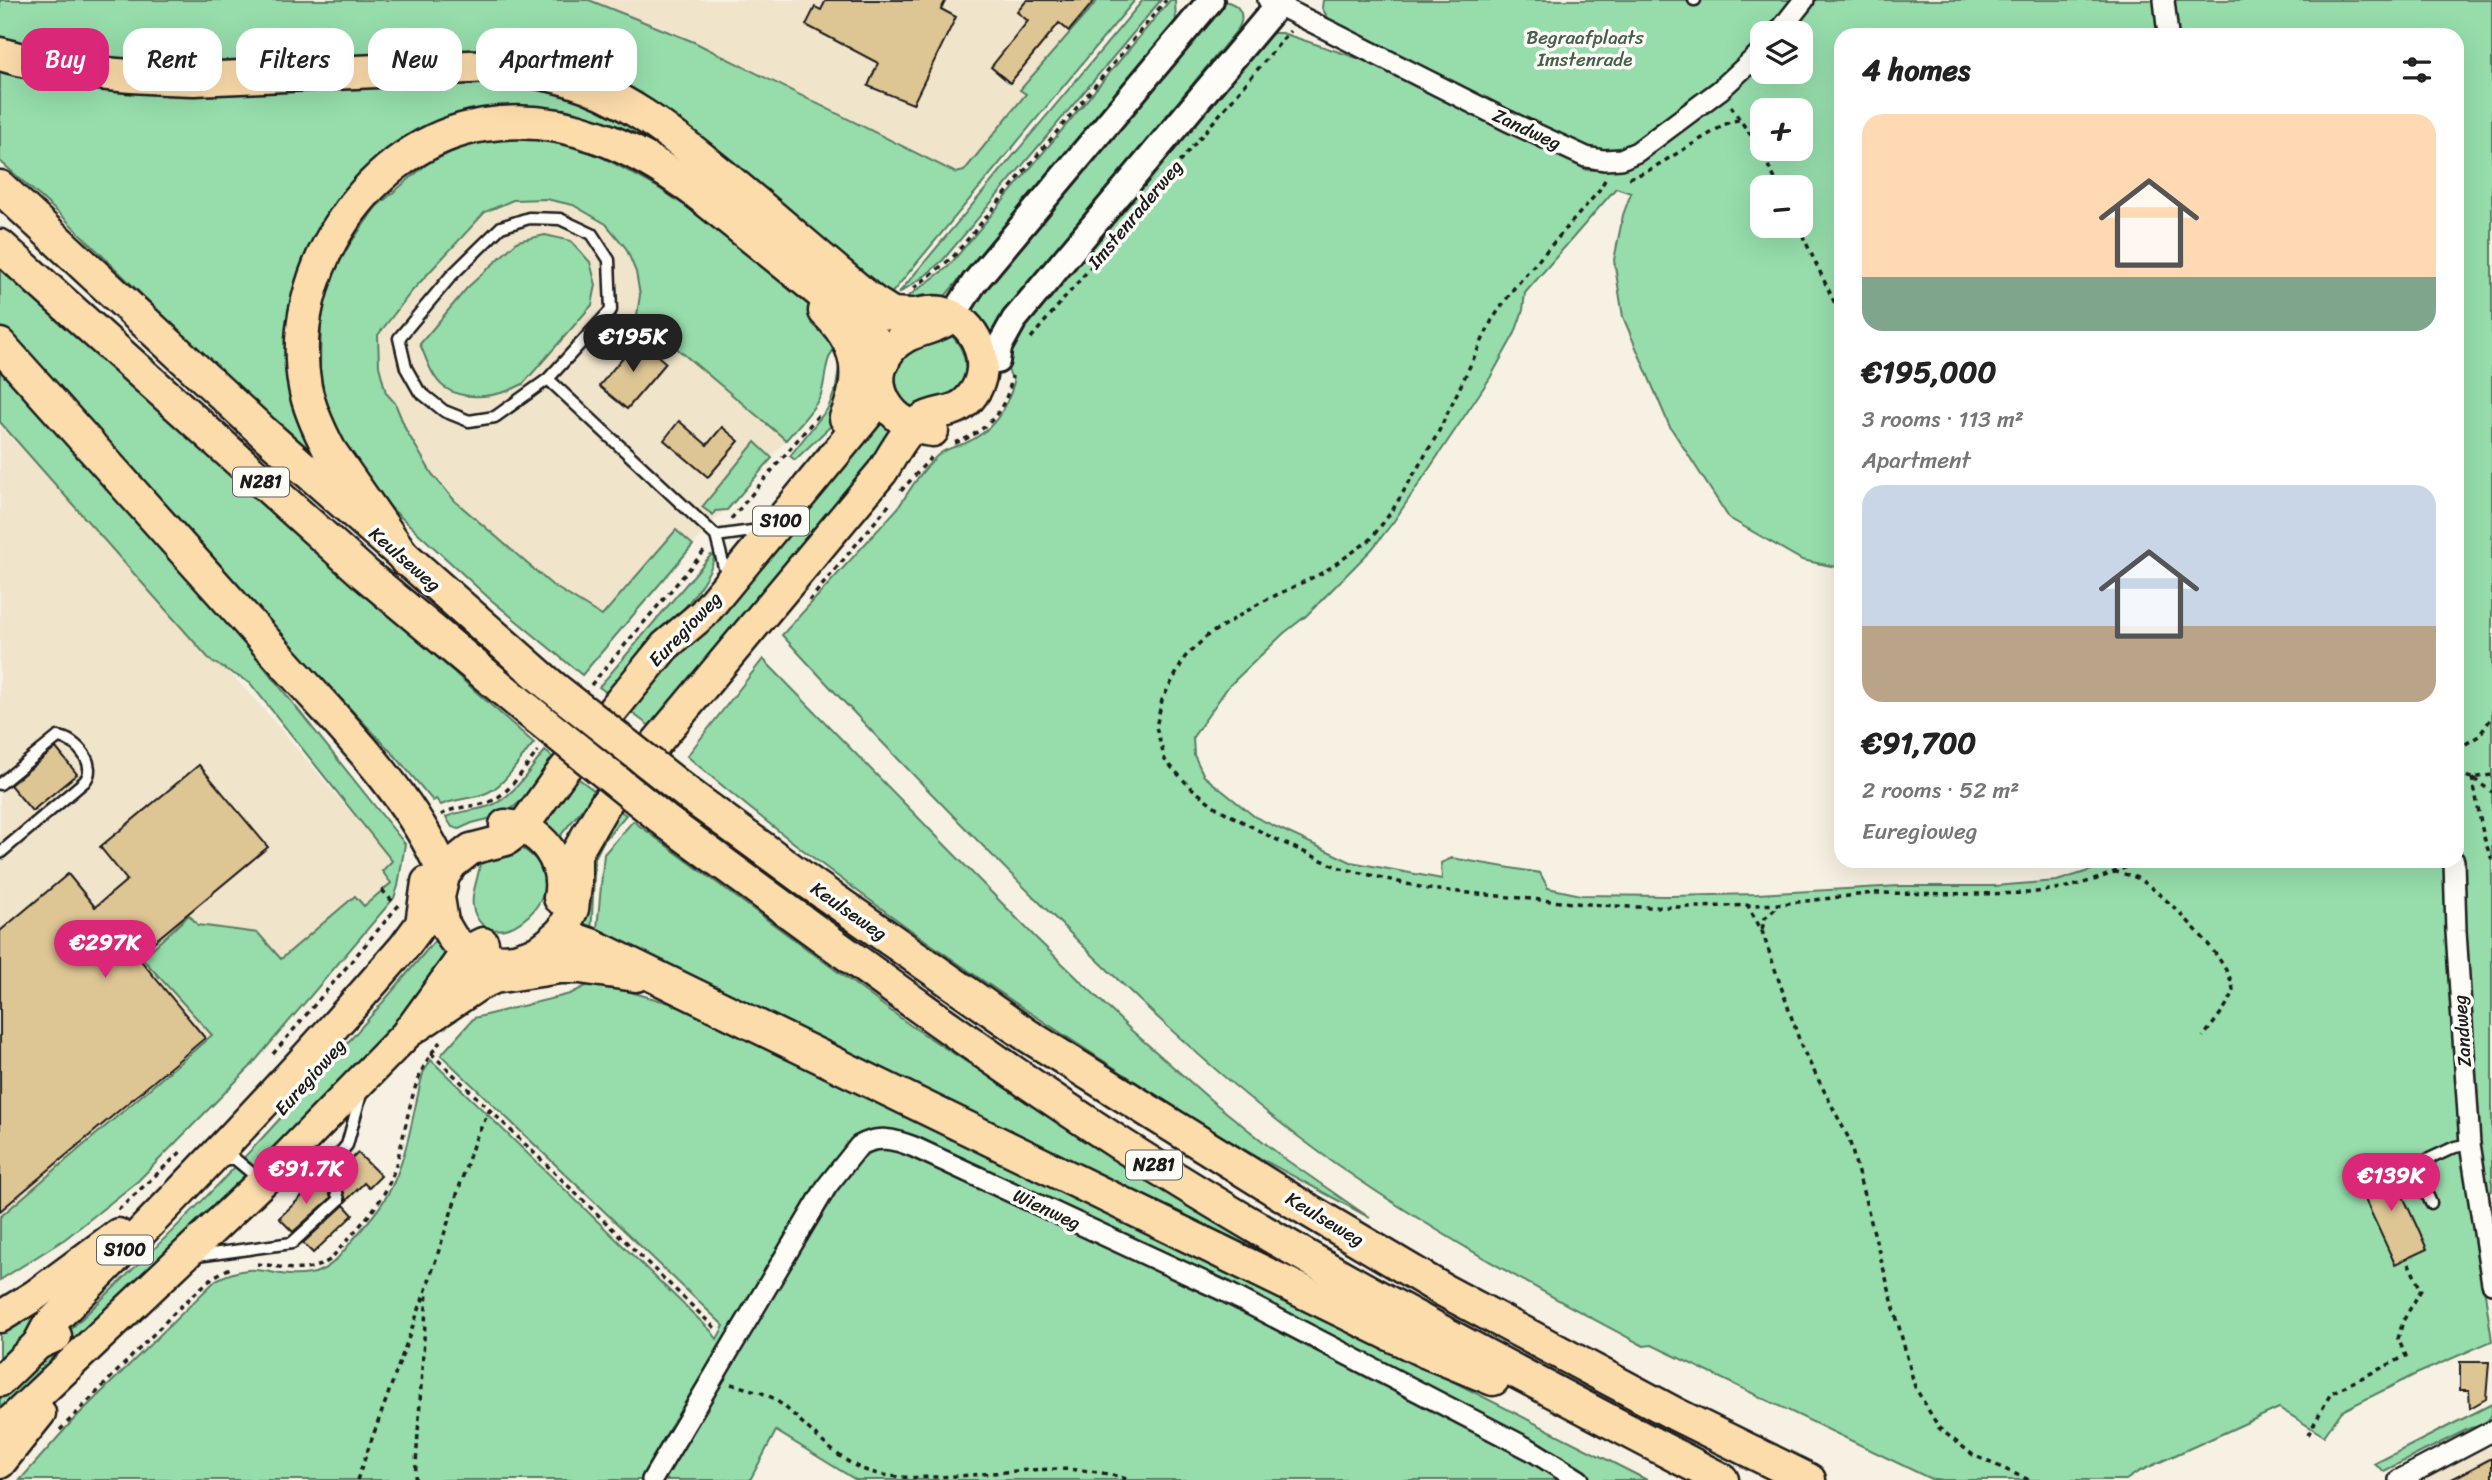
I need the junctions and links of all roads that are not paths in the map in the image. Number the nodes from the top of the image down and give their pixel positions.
1 (1211, 0) edge
2 (1804, 0) edge
3 (2164, 0) edge
4 (1282, 5) edge
5 (1787, 21) edge
6 (2167, 28) edge
7 (0, 54) edge
8 (1750, 62) edge
9 (0, 187) edge
10 (0, 246) edge
11 (807, 281) junction
12 (921, 313) junction
13 (0, 345) edge
14 (1005, 367) joint
15 (881, 372) junction
16 (548, 379) junction
17 (846, 418) joint
18 (923, 429) junction
19 (752, 531) junction
20 (716, 536) junction
21 (406, 560) junction
22 (724, 567) junction
23 (665, 646) junction
24 (363, 751) junction
25 (0, 785) edge
26 (512, 826) junction
27 (0, 853) edge
28 (2454, 868) edge
29 (566, 869) junction
30 (441, 874) junction
31 (555, 938) junction
32 (481, 951) junction
33 (655, 976) junction
34 (410, 1030) junction
35 (370, 1071) junction
36 (2470, 1144) junction
37 (225, 1159) junction
38 (262, 1182) junction
39 (2431, 1203) dead end
40 (179, 1258) junction
41 (2492, 1283) edge
42 (0, 1317) edge
43 (78, 1357) junction
44 (0, 1381) edge
45 (0, 1431) edge
46 (2492, 1431) edge
47 (1672, 1454) junction
48 (0, 1463) edge
49 (652, 1480) edge
50 (1579, 1480) edge
51 (1723, 1480) edge
52 (1809, 1480) edge
53 (2399, 1480) edge

1 - 12 street
2 - 5 street
3 - 6 street
4 - 8 street, Zandweg
4 - 14 street, Imstenraderweg
7 - 12 highway
9 - 21 highway, Keulseweg / N281
10 - 47 highway, Keulseweg / N281, bridge
11 - 15 highway, N281
11 - 17 highway, N281
11 - 21 highway, N281
12 - 15 main road, S100
12 - 18 main road, S100
13 - 24 highway
14 - 18 main road
15 - 18 main road
15 - 23 main road, Euregioweg / S100
16 - 16 lane
16 - 20 lane
17 - 19 main road, S100
18 - 29 main road, S100
19 - 20 lane
19 - 22 main road, S100
20 - 22 lane
21 - 52 highway, Keulseweg / N281, bridge
22 - 23 main road, S100
23 - 26 main road, Euregioweg / S100
24 - 30 highway
24 - 30 highway
25 - 27 lane
26 - 29 main road
26 - 30 main road, S100
28 - 36 street, Zandweg
29 - 31 main road, S100
29 - 32 main road, S100
30 - 32 main road
30 - 32 main road
30 - 37 main road, Euregioweg / S100
31 - 32 main road, S100
31 - 33 highway, N281
32 - 34 main road, Euregioweg / S100
33 - 34 highway, N281
33 - 47 highway, N281
34 - 35 main road, Euregioweg / S100
35 - 38 main road, Euregioweg / S100
35 - 40 lane, Euregioweg
36 - 39 lane
36 - 41 street, Zandweg
37 - 38 lane
37 - 42 main road
37 - 44 main road, Euregioweg / S100
38 - 40 main road, Euregioweg / S100
40 - 43 main road, Euregioweg / S100
43 - 45 main road, Euregioweg / S100
43 - 48 main road
46 - 53 street
47 - 51 highway, Keulseweg / N281
49 - 50 street, Wienweg

